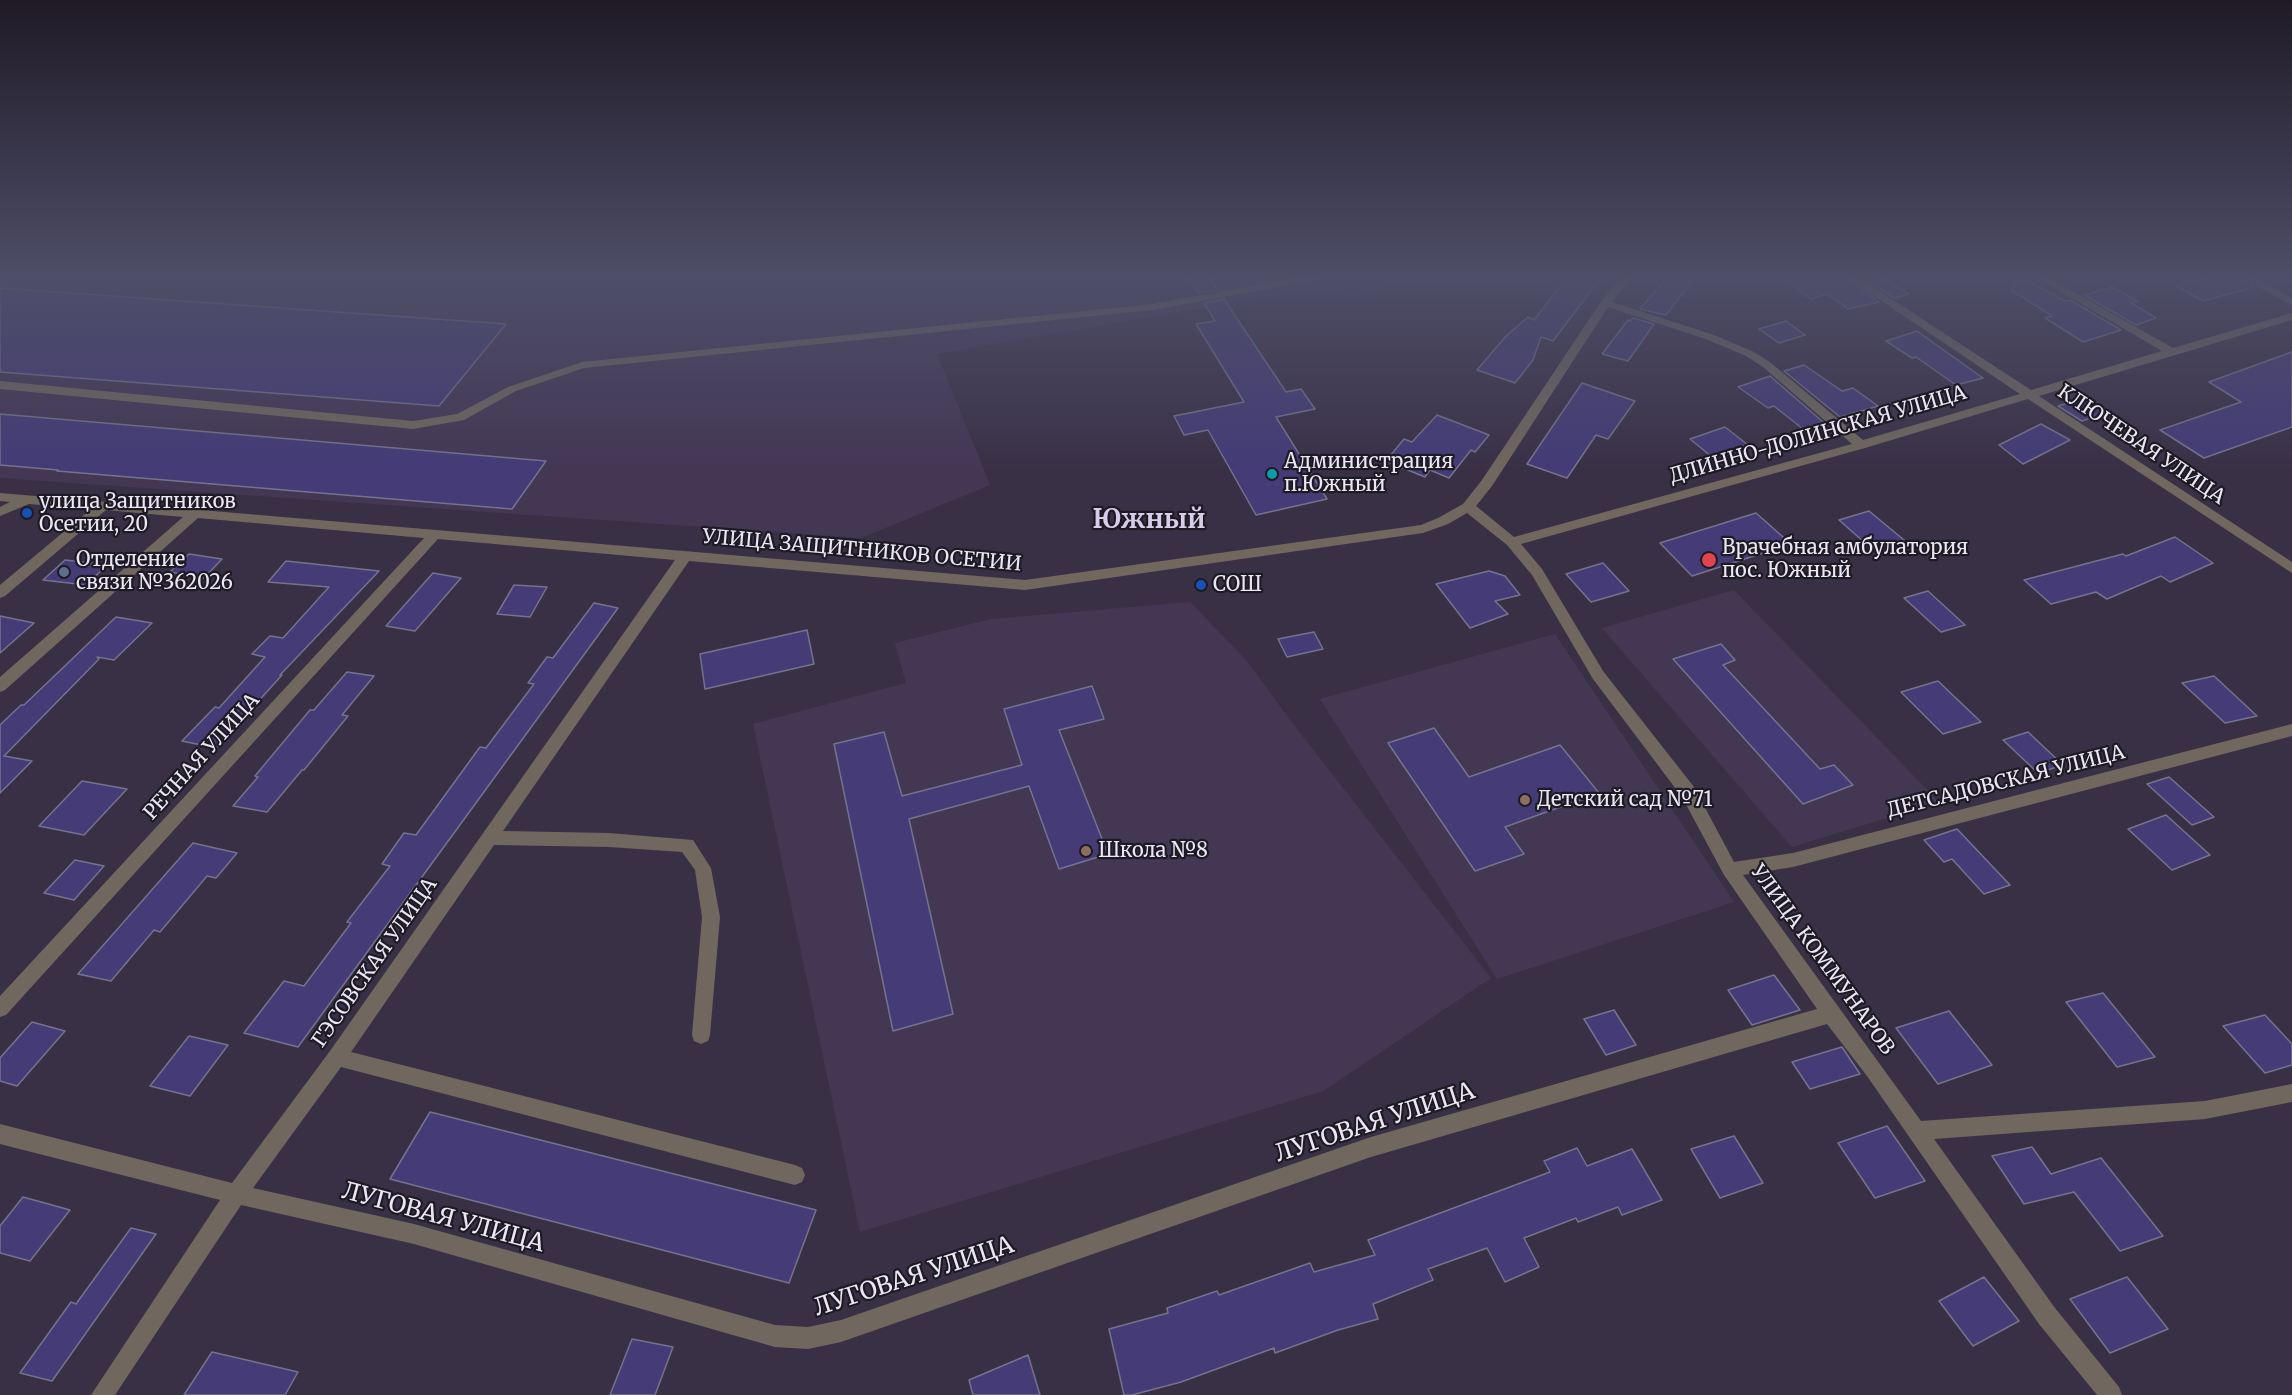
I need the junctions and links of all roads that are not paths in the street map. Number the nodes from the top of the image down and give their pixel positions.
1 (827, 340) edge
2 (1581, 340) edge
3 (1717, 340) edge
4 (1947, 340) edge
5 (2151, 340) edge
6 (2212, 340) edge
7 (2172, 352) junction
8 (0, 385) edge
9 (2028, 393) junction
10 (1861, 445) junction
11 (0, 497) edge
12 (29, 499) junction
13 (103, 506) junction
14 (1467, 507) junction
15 (0, 512) edge
16 (195, 513) junction
17 (435, 534) junction
18 (1512, 542) junction
19 (685, 556) junction
20 (2291, 566) edge
21 (0, 592) edge
22 (0, 686) edge
23 (2292, 730) edge
24 (489, 838) junction
25 (1730, 870) junction
26 (0, 1009) edge
27 (1831, 1014) junction
28 (700, 1035) dead end
29 (337, 1057) junction
30 (2292, 1093) edge
31 (1917, 1131) junction
32 (0, 1134) edge
33 (795, 1175) dead end
34 (236, 1194) junction
35 (102, 1395) edge
36 (2111, 1395) edge

1 - 8 street
2 - 14 street, УЛИЦА ЗАЩИТНИКОВ ОСЕТИИ
3 - 10 street
4 - 9 street, КЛЮЧЕВАЯ УЛИЦА
5 - 7 street
6 - 7 street, ДЛИННО-ДОЛИНСКАЯ УЛИЦА
7 - 9 street, ДЛИННО-ДОЛИНСКАЯ УЛИЦА
9 - 10 street, ДЛИННО-ДОЛИНСКАЯ УЛИЦА
9 - 20 street, КЛЮЧЕВАЯ УЛИЦА
10 - 18 street, ДЛИННО-ДОЛИНСКАЯ УЛИЦА
11 - 12 street, УЛИЦА ЗАЩИТНИКОВ ОСЕТИИ
12 - 13 street, УЛИЦА ЗАЩИТНИКОВ ОСЕТИИ
12 - 15 street
13 - 16 street, УЛИЦА ЗАЩИТНИКОВ ОСЕТИИ
13 - 21 street
14 - 18 street
14 - 19 street, УЛИЦА ЗАЩИТНИКОВ ОСЕТИИ
16 - 17 street, УЛИЦА ЗАЩИТНИКОВ ОСЕТИИ
16 - 22 street
17 - 19 street, УЛИЦА ЗАЩИТНИКОВ ОСЕТИИ
17 - 26 street, РЕЧНАЯ УЛИЦА
18 - 25 street, УЛИЦА КОММУНАРОВ
19 - 24 street, ГЭСОВСКАЯ УЛИЦА
23 - 25 street, ДЕТСАДОВСКАЯ УЛИЦА
24 - 28 street
24 - 29 street, ГЭСОВСКАЯ УЛИЦА
25 - 27 street, УЛИЦА КОММУНАРОВ
27 - 31 street, УЛИЦА КОММУНАРОВ
27 - 34 street, ЛУГОВАЯ УЛИЦА
29 - 33 street
29 - 34 street, ГЭСОВСКАЯ УЛИЦА
30 - 31 street
31 - 36 street, УЛИЦА КОММУНАРОВ
32 - 34 street, ЛУГОВАЯ УЛИЦА
34 - 35 street, ГЭСОВСКАЯ УЛИЦА

